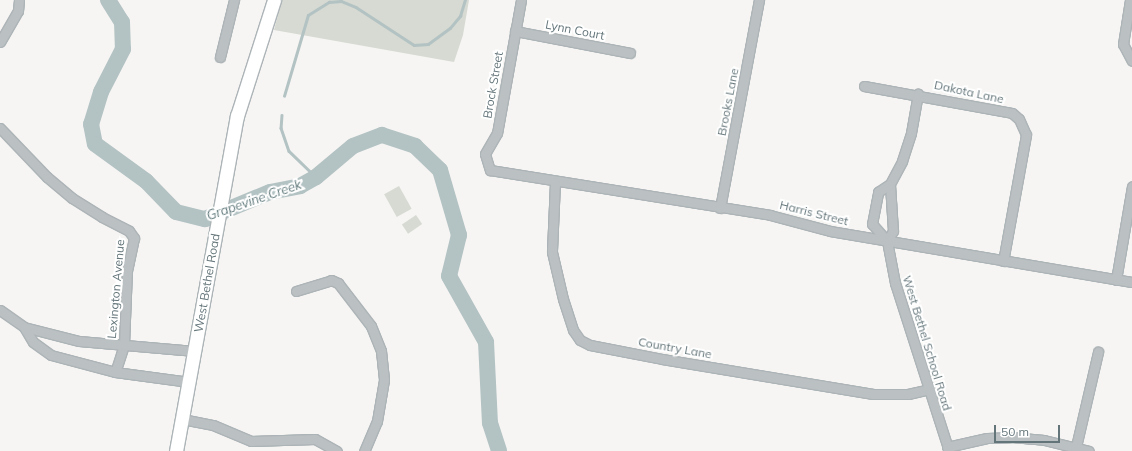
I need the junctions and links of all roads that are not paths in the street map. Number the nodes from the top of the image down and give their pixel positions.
1 (19, 0) edge
2 (234, 0) edge
3 (274, 0) edge
4 (521, 0) edge
5 (759, 0) edge
6 (1130, 0) edge
7 (515, 32) junction
8 (0, 42) edge
9 (630, 53) dead end
10 (220, 57) dead end
11 (1132, 61) edge
12 (864, 86) dead end
13 (918, 94) junction
14 (0, 128) edge
15 (490, 170) joint
16 (555, 182) junction
17 (890, 184) junction
18 (1132, 186) edge
19 (720, 208) junction
20 (887, 241) junction
21 (1003, 261) junction
22 (1116, 280) junction
23 (1132, 282) edge
24 (296, 291) dead end
25 (0, 310) edge
26 (24, 327) junction
27 (124, 345) junction
28 (195, 350) junction
29 (1098, 352) dead end
30 (114, 372) junction
31 (189, 382) junction
32 (929, 389) junction
33 (182, 419) junction
34 (948, 449) edge
35 (1076, 449) edge
36 (176, 451) edge
37 (337, 451) edge
38 (364, 451) edge
39 (1089, 451) edge

1 - 8 street
2 - 10 street
3 - 28 main road, West Bethel Road
4 - 7 street, Brock Street
5 - 19 street, Brooks Lane
6 - 11 street
7 - 9 street, Lynn Court
7 - 15 street, Brock Street
12 - 13 street, Dakota Lane
13 - 17 street
13 - 21 street, Dakota Lane
14 - 27 street, Lexington Avenue
15 - 16 street, Harris Street
16 - 19 street, Harris Street
16 - 32 street, Country Lane
17 - 20 street
17 - 20 street
18 - 22 street
19 - 20 street, Harris Street
20 - 21 street, Harris Street
20 - 32 street, West Bethel School Road
21 - 22 street, Harris Street
22 - 23 street, Harris Street
24 - 38 street
25 - 26 street
26 - 27 street
26 - 30 street
27 - 28 street
27 - 30 street, Lexington Avenue
28 - 31 main road, West Bethel Road
29 - 35 street
30 - 31 street
31 - 33 main road, West Bethel Road
32 - 34 street, West Bethel School Road
33 - 36 main road, West Bethel Road
33 - 37 street
34 - 35 street
35 - 39 street

